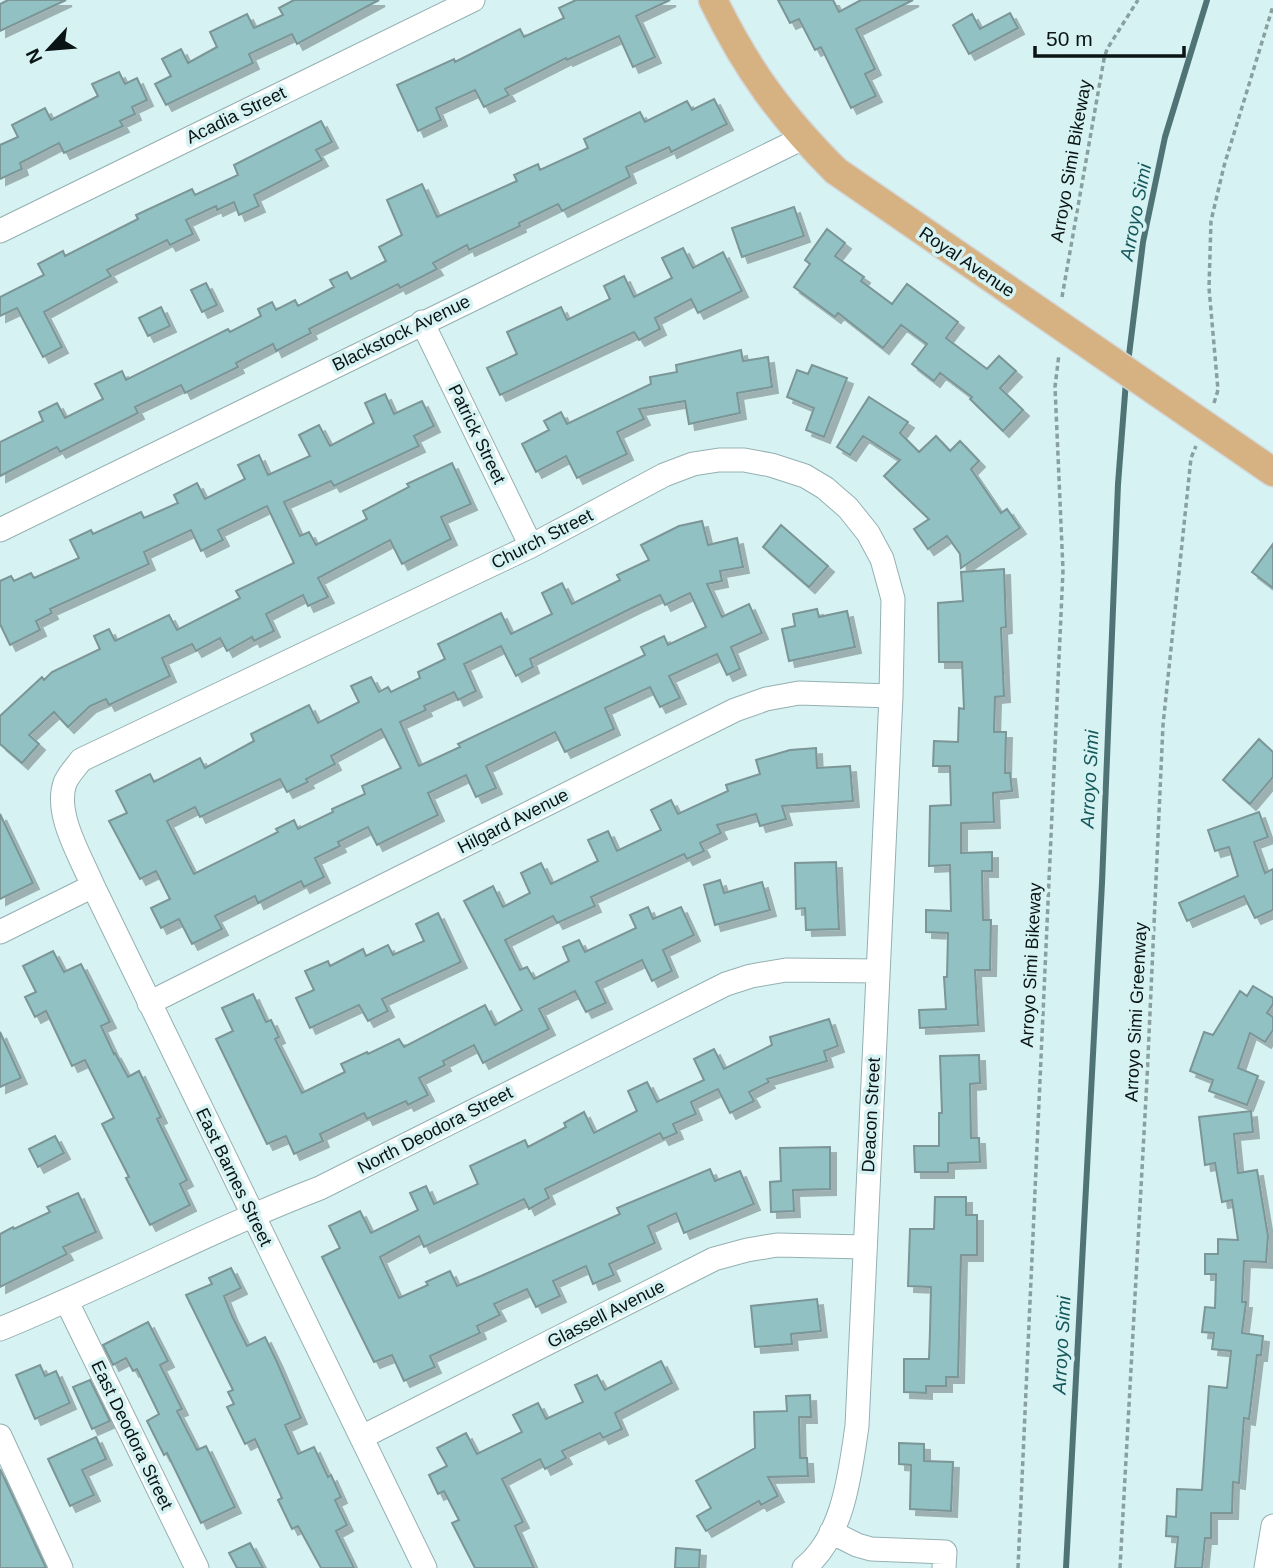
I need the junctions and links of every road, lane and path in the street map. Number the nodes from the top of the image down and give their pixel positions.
1 (473, 0) edge
2 (713, 0) edge
3 (1138, 0) edge
4 (1273, 6) edge
5 (803, 138) junction
6 (0, 230) edge
7 (1062, 295) dead end
8 (422, 322) junction
9 (1058, 364) dead end
10 (1217, 396) dead end
11 (1191, 458) dead end
12 (1273, 472) edge
13 (0, 530) edge
14 (531, 546) junction
15 (891, 696) junction
16 (65, 781) joint
17 (93, 886) junction
18 (0, 932) edge
19 (878, 971) junction
20 (149, 1003) junction
21 (253, 1214) junction
22 (865, 1247) junction
23 (67, 1302) junction
24 (0, 1329) edge
25 (0, 1436) edge
26 (362, 1437) junction
27 (1273, 1526) edge
28 (831, 1532) junction
29 (61, 1568) edge
30 (197, 1568) edge
31 (425, 1568) edge
32 (804, 1568) edge
33 (944, 1568) edge
34 (1018, 1568) edge
35 (1120, 1568) edge
36 (1266, 1568) edge

1 - 6 street, Acadia Street
2 - 5 main road, Royal Avenue
3 - 7 path, Arroyo Simi Bikeway
4 - 10 path
5 - 8 street, Blackstock Avenue
5 - 12 main road, Royal Avenue
8 - 13 street, Blackstock Avenue
8 - 14 street, Patrick Street
9 - 34 path, Arroyo Simi Bikeway
11 - 35 path, Arroyo Simi Greenway
14 - 15 street, Church Street
14 - 16 street, Church Street
15 - 19 street, Deacon Street
15 - 20 street, Hilgard Avenue
16 - 17 street, East Barnes Street
17 - 18 street
17 - 20 street, East Barnes Street
19 - 21 street, North Deodora Street
19 - 22 street, Deacon Street
20 - 21 street, East Barnes Street
21 - 23 street, North Deodora Street
21 - 26 street, East Barnes Street
22 - 26 street, Glassell Avenue
22 - 28 street, Deacon Street
23 - 24 street, North Deodora Street
23 - 30 street, East Deodora Street
25 - 29 street
26 - 31 street, East Barnes Street
27 - 36 street
28 - 32 street, Deacon Street
28 - 33 street

